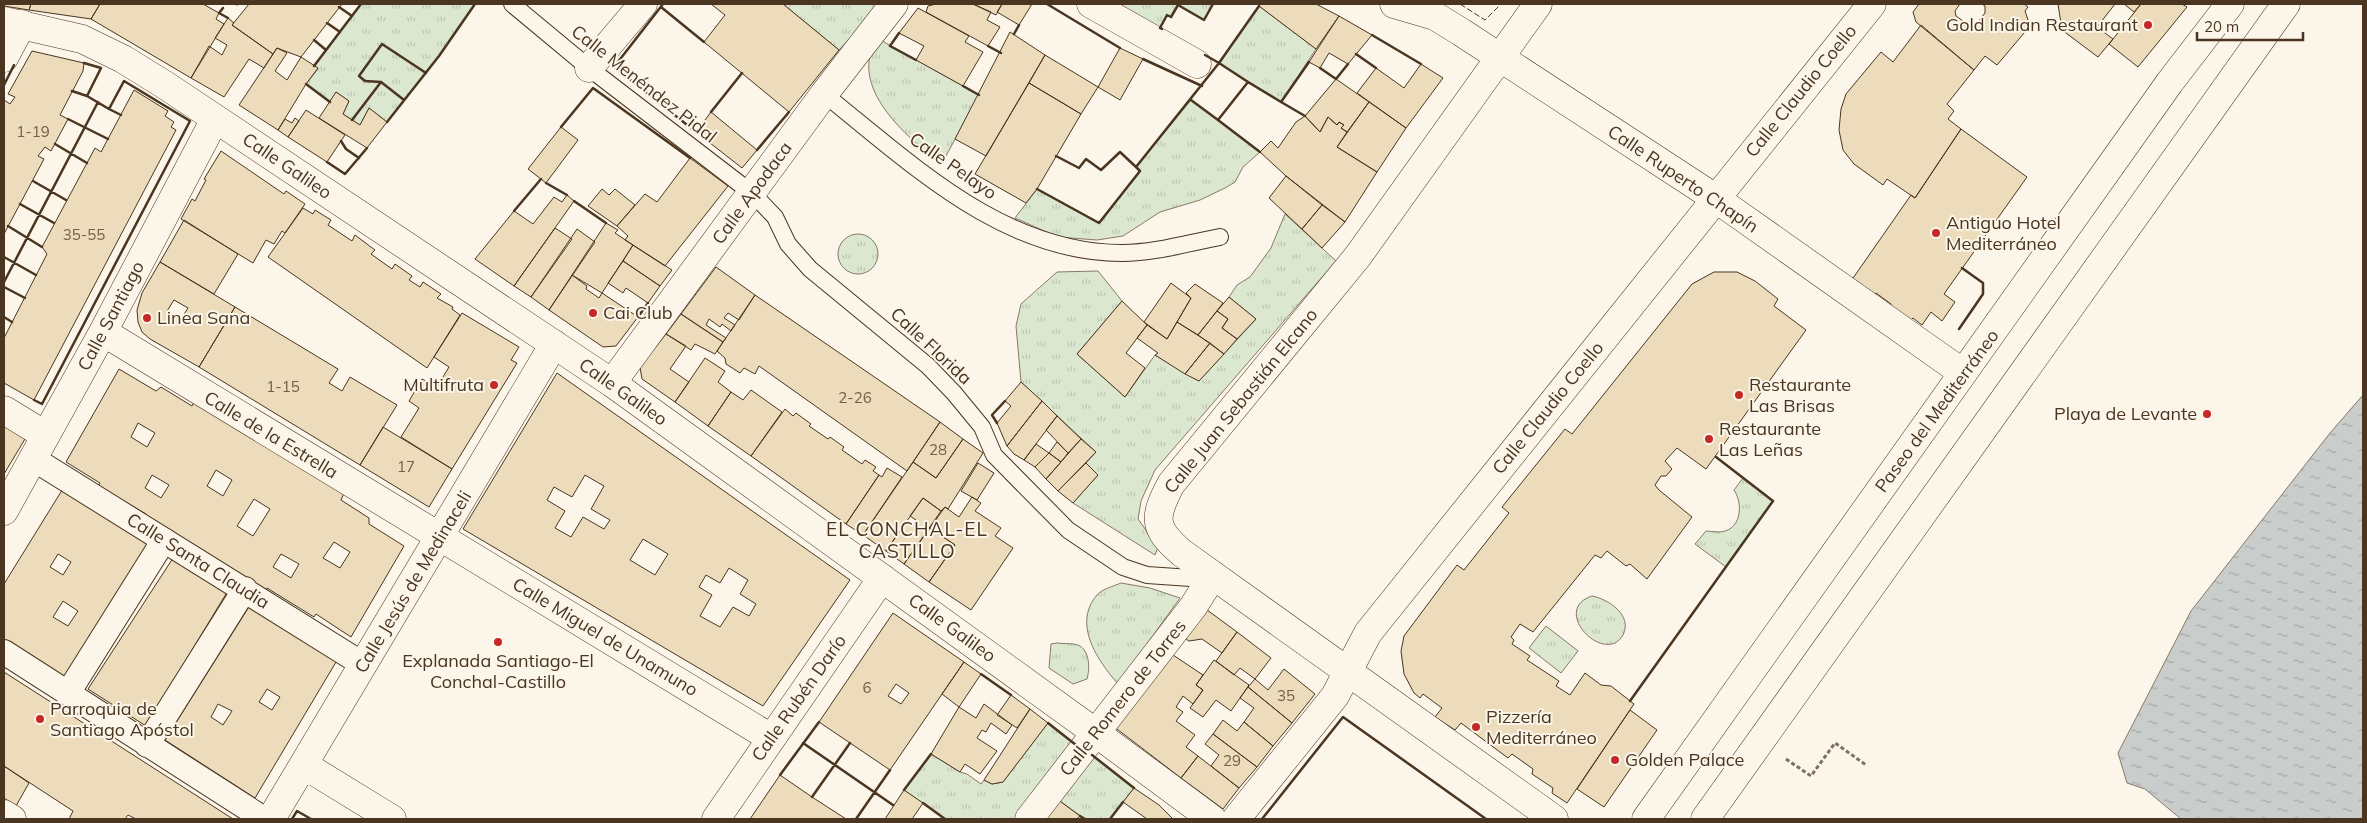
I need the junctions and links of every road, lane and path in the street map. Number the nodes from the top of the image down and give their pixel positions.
1 (512, 4) edge
2 (643, 4) edge
3 (894, 4) edge
4 (1091, 4) edge
5 (1394, 4) edge
6 (1538, 4) edge
7 (1872, 4) edge
8 (2230, 4) edge
9 (2286, 4) edge
10 (13, 23) edge
11 (4, 58) edge
12 (1499, 58) junction
13 (1197, 64) dead end
14 (590, 68) junction
15 (824, 94) junction
16 (215, 119) junction
17 (753, 194) junction
18 (1715, 198) junction
19 (1220, 237) dead end
20 (103, 332) junction
21 (554, 344) junction
22 (1963, 373) junction
23 (612, 383) junction
24 (4, 410) edge
25 (38, 446) junction
26 (4, 511) edge
27 (439, 537) junction
28 (164, 540) junction
29 (1214, 575) junction
30 (882, 578) junction
31 (245, 589) junction
32 (4, 652) edge
33 (364, 665) junction
34 (1348, 671) junction
35 (68, 693) junction
36 (1096, 733) junction
37 (771, 738) junction
38 (148, 745) junction
39 (304, 765) junction
40 (4, 814) edge
41 (12, 819) edge
42 (264, 819) edge
43 (271, 819) edge
44 (392, 819) edge
45 (716, 819) edge
46 (1030, 819) edge
47 (1212, 819) edge
48 (1236, 819) edge
49 (1554, 819) edge
50 (1646, 819) edge
51 (1705, 819) edge

1 - 14 lane, Calle Menéndez Pidal
2 - 14 street
3 - 15 street, Calle Apodaca
4 - 13 street
5 - 12 street, Calle Ruperto Chapín
6 - 12 street, Calle Juan Sebastián Elcano
7 - 18 street, Calle Claudio Coello
8 - 22 street, Paseo del Mediterráneo
9 - 51 street
10 - 11 street
10 - 16 street, Calle Galileo
12 - 18 street, Calle Ruperto Chapín
12 - 29 street, Calle Juan Sebastián Elcano
14 - 17 lane, Calle Menéndez Pidal
15 - 17 street, Calle Apodaca
15 - 19 lane, Calle Pelayo
16 - 20 street, Calle Santiago
16 - 21 street, Calle Galileo
17 - 23 street, Calle Apodaca
17 - 29 lane, Calle Florida
18 - 22 street, Calle Ruperto Chapín
18 - 34 street, Calle Claudio Coello
20 - 25 street, Calle Santiago
20 - 27 street, Calle de la Estrella
21 - 23 street, Calle Galileo
21 - 27 street, Calle Jesús de Medinaceli
22 - 50 street, Paseo del Mediterráneo
23 - 30 street, Calle Galileo
24 - 25 street
25 - 26 street, Calle Santiago
25 - 28 street, Calle Santa Claudia
27 - 33 street, Calle Jesús de Medinaceli
27 - 37 street, Calle Miguel de Unamuno
28 - 31 street, Calle Santa Claudia
28 - 35 street
29 - 34 street, Calle Juan Sebastián Elcano
29 - 36 street, Calle Romero de Torres
30 - 36 street, Calle Galileo
30 - 37 street, Calle Rubén Darío
31 - 33 street, Calle Santa Claudia
31 - 38 street
32 - 35 street
33 - 39 street, Calle Jesús de Medinaceli
34 - 48 street, Calle Claudio Coello
34 - 49 street, Calle Juan Sebastián Elcano
35 - 38 street
36 - 46 street, Calle Romero de Torres
36 - 47 street, Calle Galileo
37 - 45 street, Calle Rubén Darío
38 - 42 street
39 - 43 street, Calle Jesús de Medinaceli
39 - 44 street
40 - 41 street

